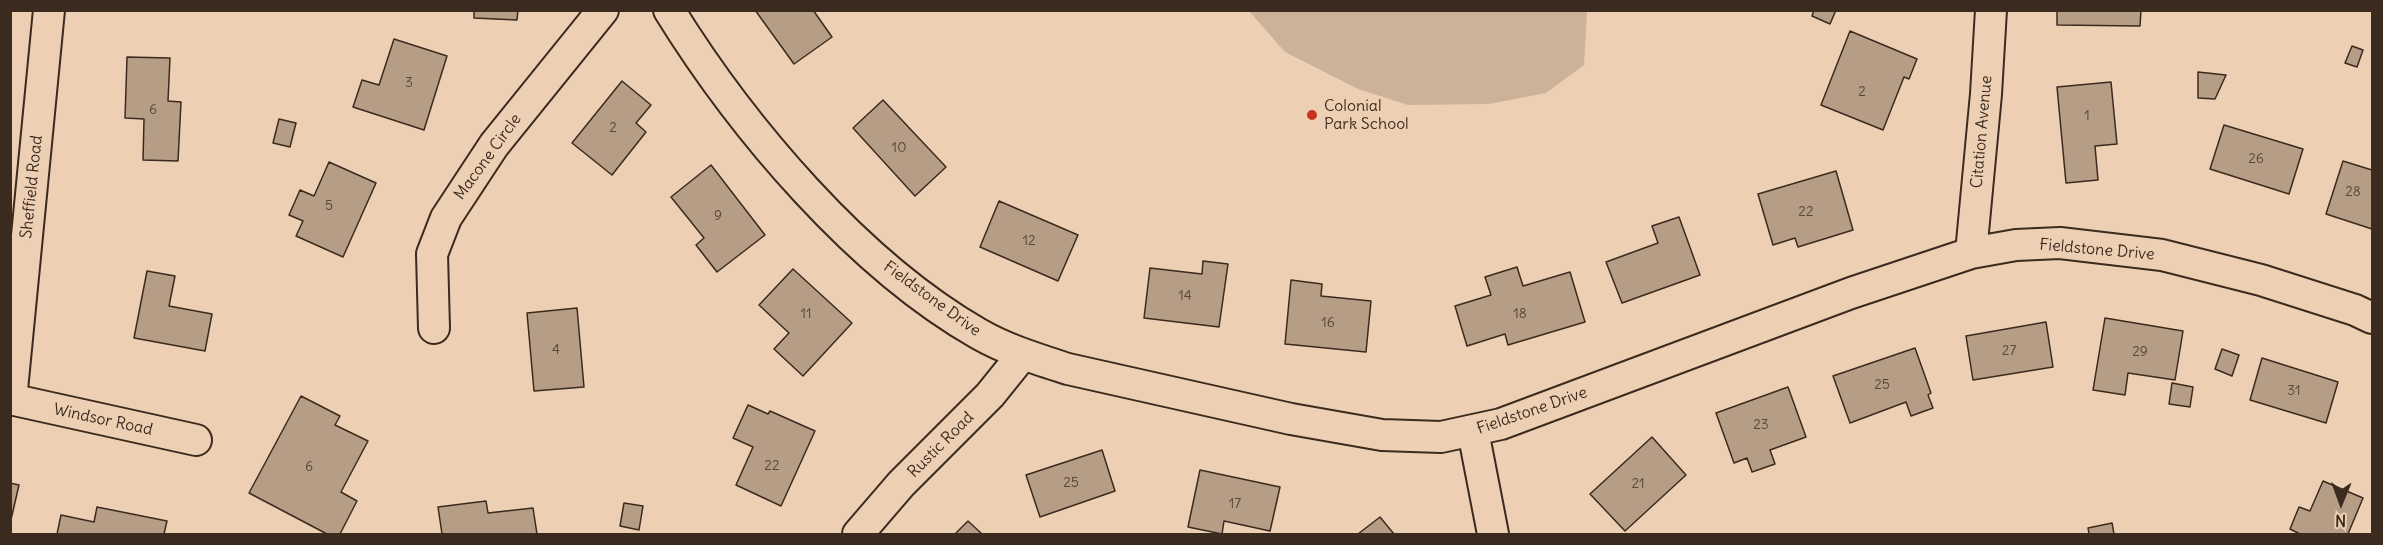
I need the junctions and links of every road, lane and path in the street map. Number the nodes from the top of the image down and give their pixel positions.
1 (50, 10) edge
2 (603, 10) edge
3 (669, 10) edge
4 (1990, 10) edge
5 (1971, 253) junction
6 (2373, 318) edge
7 (434, 328) dead end
8 (1023, 354) junction
9 (11, 400) edge
10 (1473, 431) junction
11 (196, 440) dead end
12 (858, 534) edge
13 (1493, 534) edge

1 - 9 street, Sheffield Road
2 - 7 street, Macone Circle
3 - 8 street, Fieldstone Drive
4 - 5 street, Citation Avenue
5 - 6 street, Fieldstone Drive
5 - 10 street, Fieldstone Drive
8 - 10 street, Fieldstone Drive
8 - 12 street, Rustic Road
9 - 11 street, Windsor Road
10 - 13 street

